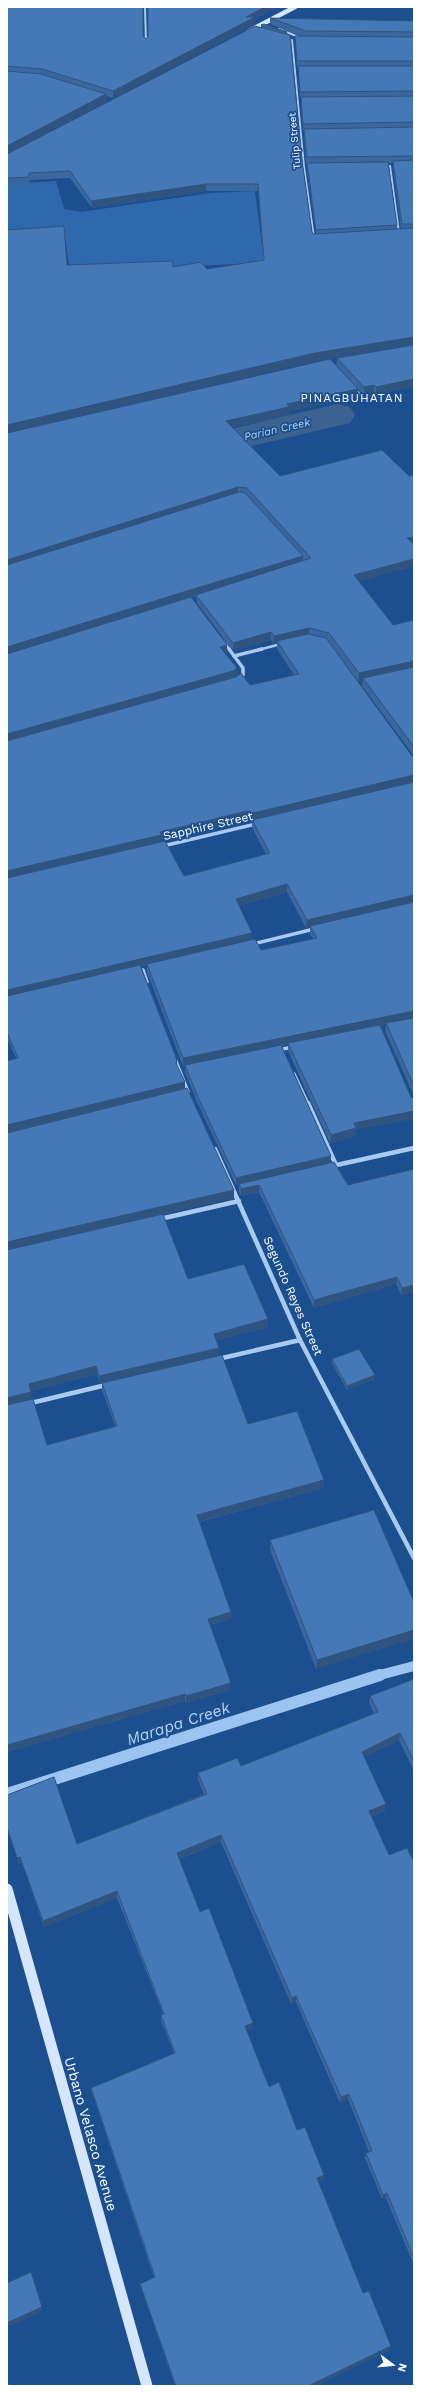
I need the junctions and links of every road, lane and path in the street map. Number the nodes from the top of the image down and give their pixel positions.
1 (145, 7) edge
2 (295, 7) edge
3 (262, 24) junction
4 (268, 26) edge
5 (275, 28) edge
6 (253, 29) junction
7 (260, 31) edge
8 (246, 32) edge
9 (288, 38) edge
10 (292, 40) junction
11 (146, 43) edge
12 (295, 70) junction
13 (301, 70) edge
14 (300, 133) junction
15 (308, 133) edge
16 (382, 166) edge
17 (390, 166) junction
18 (398, 166) edge
19 (304, 167) junction
20 (312, 167) edge
21 (407, 233) edge
22 (392, 234) edge
23 (399, 234) junction
24 (322, 239) edge
25 (354, 388) edge
26 (364, 398) edge
27 (220, 637) edge
28 (289, 642) edge
29 (234, 656) junction
30 (235, 682) edge
31 (260, 823) edge
32 (161, 846) edge
33 (320, 928) edge
34 (245, 946) edge
35 (150, 969) edge
36 (148, 985) edge
37 (298, 1046) edge
38 (283, 1049) junction
39 (275, 1051) edge
40 (174, 1056) edge
41 (286, 1057) edge
42 (187, 1069) edge
43 (179, 1070) junction
44 (293, 1071) edge
45 (188, 1092) junction
46 (180, 1094) edge
47 (191, 1099) edge
48 (211, 1140) edge
49 (414, 1148) edge
50 (336, 1165) junction
51 (329, 1167) edge
52 (241, 1187) edge
53 (234, 1188) junction
54 (239, 1201) junction
55 (153, 1221) edge
56 (300, 1340) junction
57 (215, 1360) edge
58 (115, 1383) edge
59 (22, 1405) edge
60 (414, 1558) edge
61 (7, 1889) edge
62 (146, 2386) edge

1 - 11 street
2 - 3 main road
3 - 4 street
3 - 6 main road
5 - 10 street
6 - 7 street
6 - 8 main road
9 - 10 street
10 - 12 street, Tulip Street
12 - 13 street
12 - 14 street, Tulip Street
14 - 15 street
14 - 19 street, Tulip Street
16 - 17 street
17 - 18 street
17 - 23 street
19 - 20 street
19 - 24 street, Tulip Street
21 - 23 street
22 - 23 street
25 - 26 street
27 - 29 street
28 - 29 street
29 - 30 street
31 - 32 street, Sapphire Street
33 - 34 street
35 - 36 street
37 - 38 street
38 - 39 street
38 - 41 street
40 - 43 street
42 - 43 street
43 - 45 street
44 - 50 street
45 - 46 street
45 - 47 street
48 - 53 street, Segundo Reyes Street
49 - 50 street
50 - 51 street
52 - 53 street
53 - 54 street, Segundo Reyes Street
54 - 55 street
54 - 56 street, Segundo Reyes Street
56 - 57 street
56 - 60 street, Segundo Reyes Street
58 - 59 street
61 - 62 main road, Urbano Velasco Avenue

